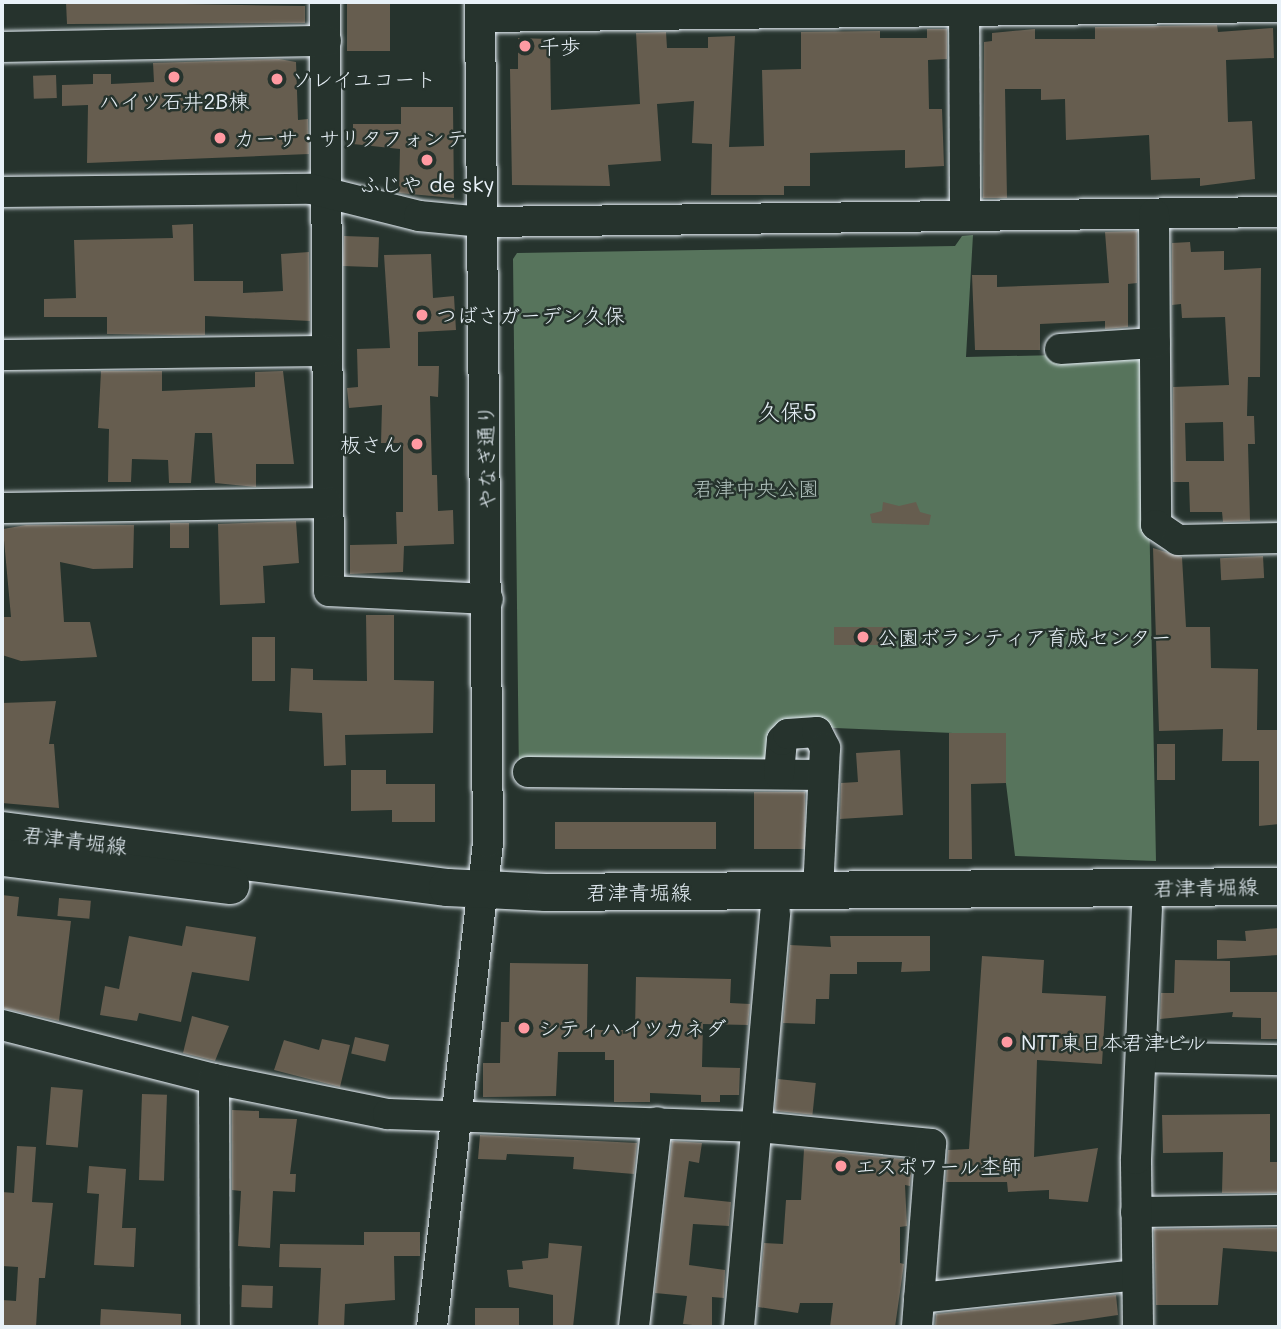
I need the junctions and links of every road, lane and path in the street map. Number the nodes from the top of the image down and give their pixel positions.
1 (325, 2) edge
2 (1097, 5) edge
3 (964, 6) edge
4 (1279, 7) edge
5 (481, 9) edge
6 (326, 41) junction
7 (2, 47) edge
8 (324, 191) junction
9 (2, 192) edge
10 (1279, 212) edge
11 (1154, 214) junction
12 (965, 216) junction
13 (483, 222) junction
14 (1279, 225) edge
15 (1156, 343) junction
16 (1060, 349) dead end
17 (326, 351) junction
18 (2, 355) edge
19 (327, 503) junction
20 (2, 508) edge
21 (1279, 538) edge
22 (488, 599) junction
23 (528, 772) dead end
24 (779, 774) junction
25 (822, 775) junction
26 (2, 830) edge
27 (2, 857) edge
28 (1279, 887) edge
29 (818, 892) junction
30 (482, 901) junction
31 (1147, 909) junction
32 (1279, 911) edge
33 (775, 913) junction
34 (2, 1025) edge
35 (1142, 1057) junction
36 (1279, 1060) edge
37 (215, 1079) junction
38 (457, 1114) junction
39 (657, 1122) junction
40 (759, 1127) junction
41 (1279, 1210) edge
42 (1136, 1212) junction
43 (1137, 1275) junction
44 (918, 1313) edge
45 (215, 1327) edge
46 (432, 1327) edge
47 (634, 1327) edge
48 (739, 1327) edge
49 (1138, 1327) edge

1 - 6 street
2 - 3 street
2 - 4 street
3 - 5 street
3 - 12 street
5 - 13 street, やなぎ通り
6 - 7 street
6 - 8 street
8 - 9 street
8 - 13 street
8 - 17 street
10 - 11 street
10 - 14 street
11 - 12 street
11 - 15 street
12 - 13 street
13 - 22 street, やなぎ通り
15 - 16 street
15 - 21 street
17 - 18 street
17 - 19 street
19 - 20 street
19 - 22 street
22 - 30 street, やなぎ通り
23 - 24 street
24 - 25 street
24 - 25 street
25 - 29 street
26 - 30 main road, 君津青堀線
27 - 30 main road, 君津青堀線
28 - 29 main road, 君津青堀線
29 - 30 main road, 君津青堀線
30 - 33 main road, 君津青堀線
30 - 38 street, やなぎ通り
31 - 32 main road, 君津青堀線
31 - 33 main road, 君津青堀線
31 - 35 street
33 - 40 street
34 - 37 street
35 - 36 street
35 - 42 street
37 - 38 street
37 - 45 street
38 - 39 street
38 - 46 street, やなぎ通り
39 - 40 street
39 - 47 street
40 - 44 street
40 - 48 street
41 - 42 street
42 - 43 street
43 - 44 street
43 - 49 street

